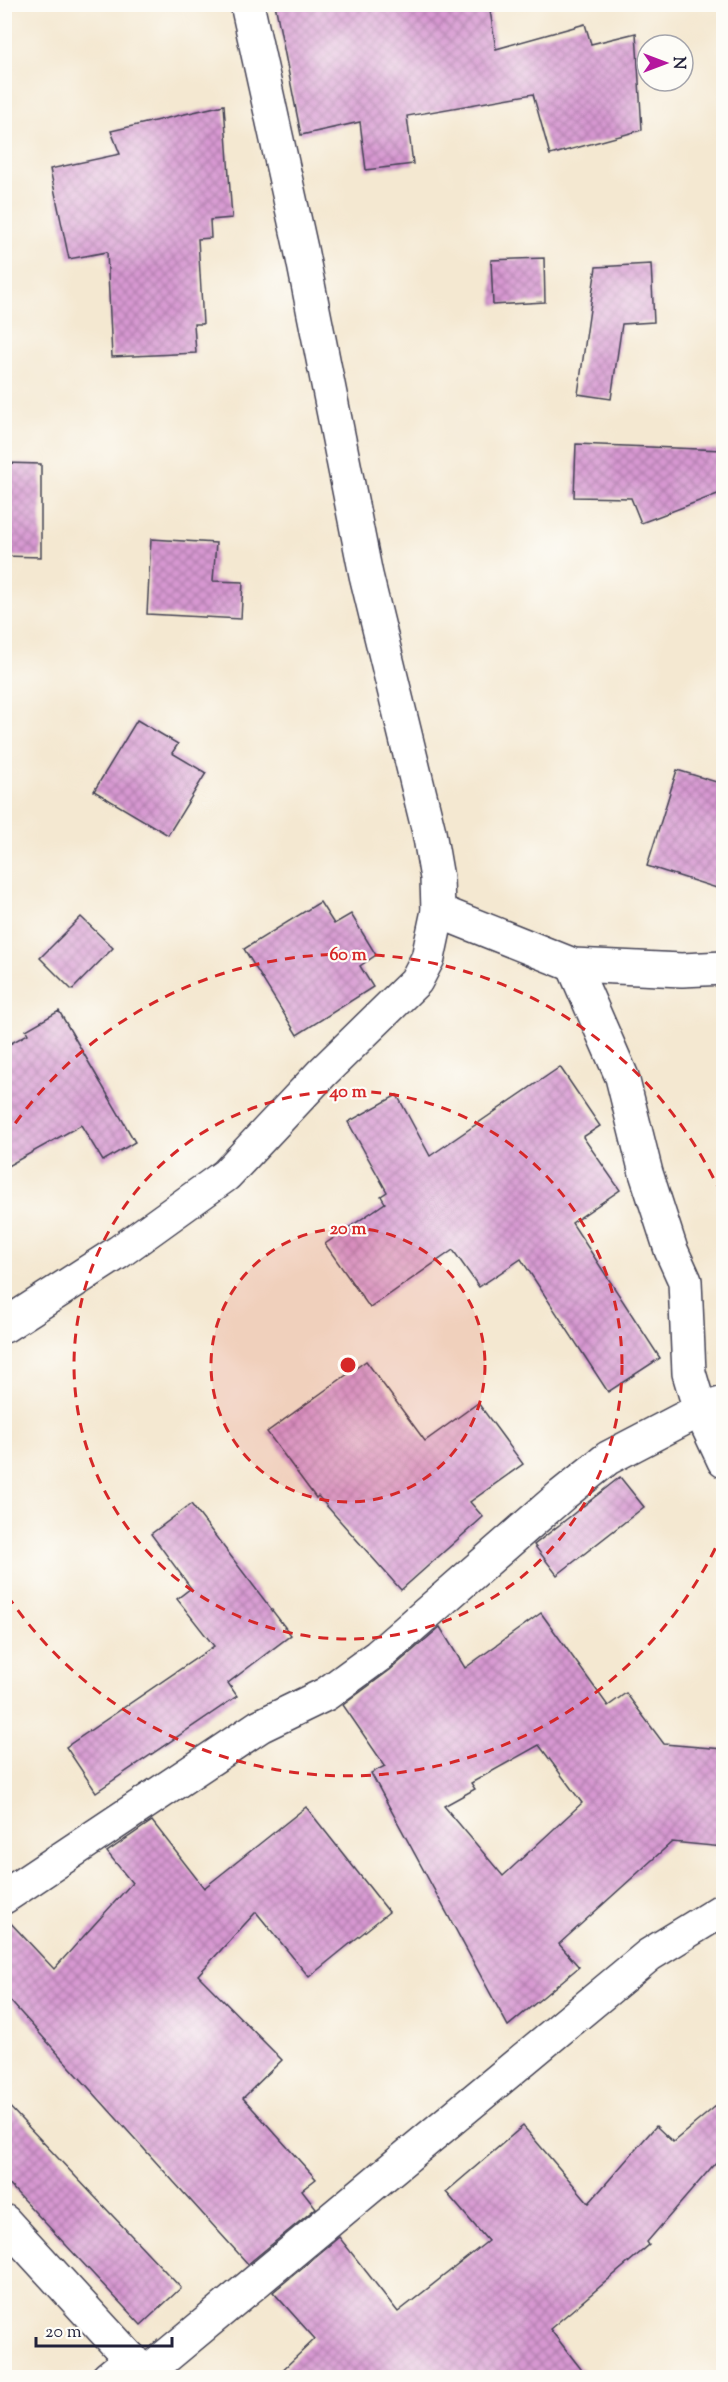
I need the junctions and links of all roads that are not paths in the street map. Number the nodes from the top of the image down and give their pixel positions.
1 (247, 4) edge
2 (438, 911) junction
3 (573, 965) junction
4 (723, 968) edge
5 (4, 1326) edge
6 (712, 1406) edge
7 (723, 1461) edge
8 (4, 1897) edge
9 (723, 1909) edge
10 (4, 2221) edge
11 (133, 2372) edge

1 - 2 street
2 - 3 street
2 - 5 street
3 - 4 street
3 - 6 street
6 - 7 street
6 - 8 street
9 - 11 street
10 - 11 street

